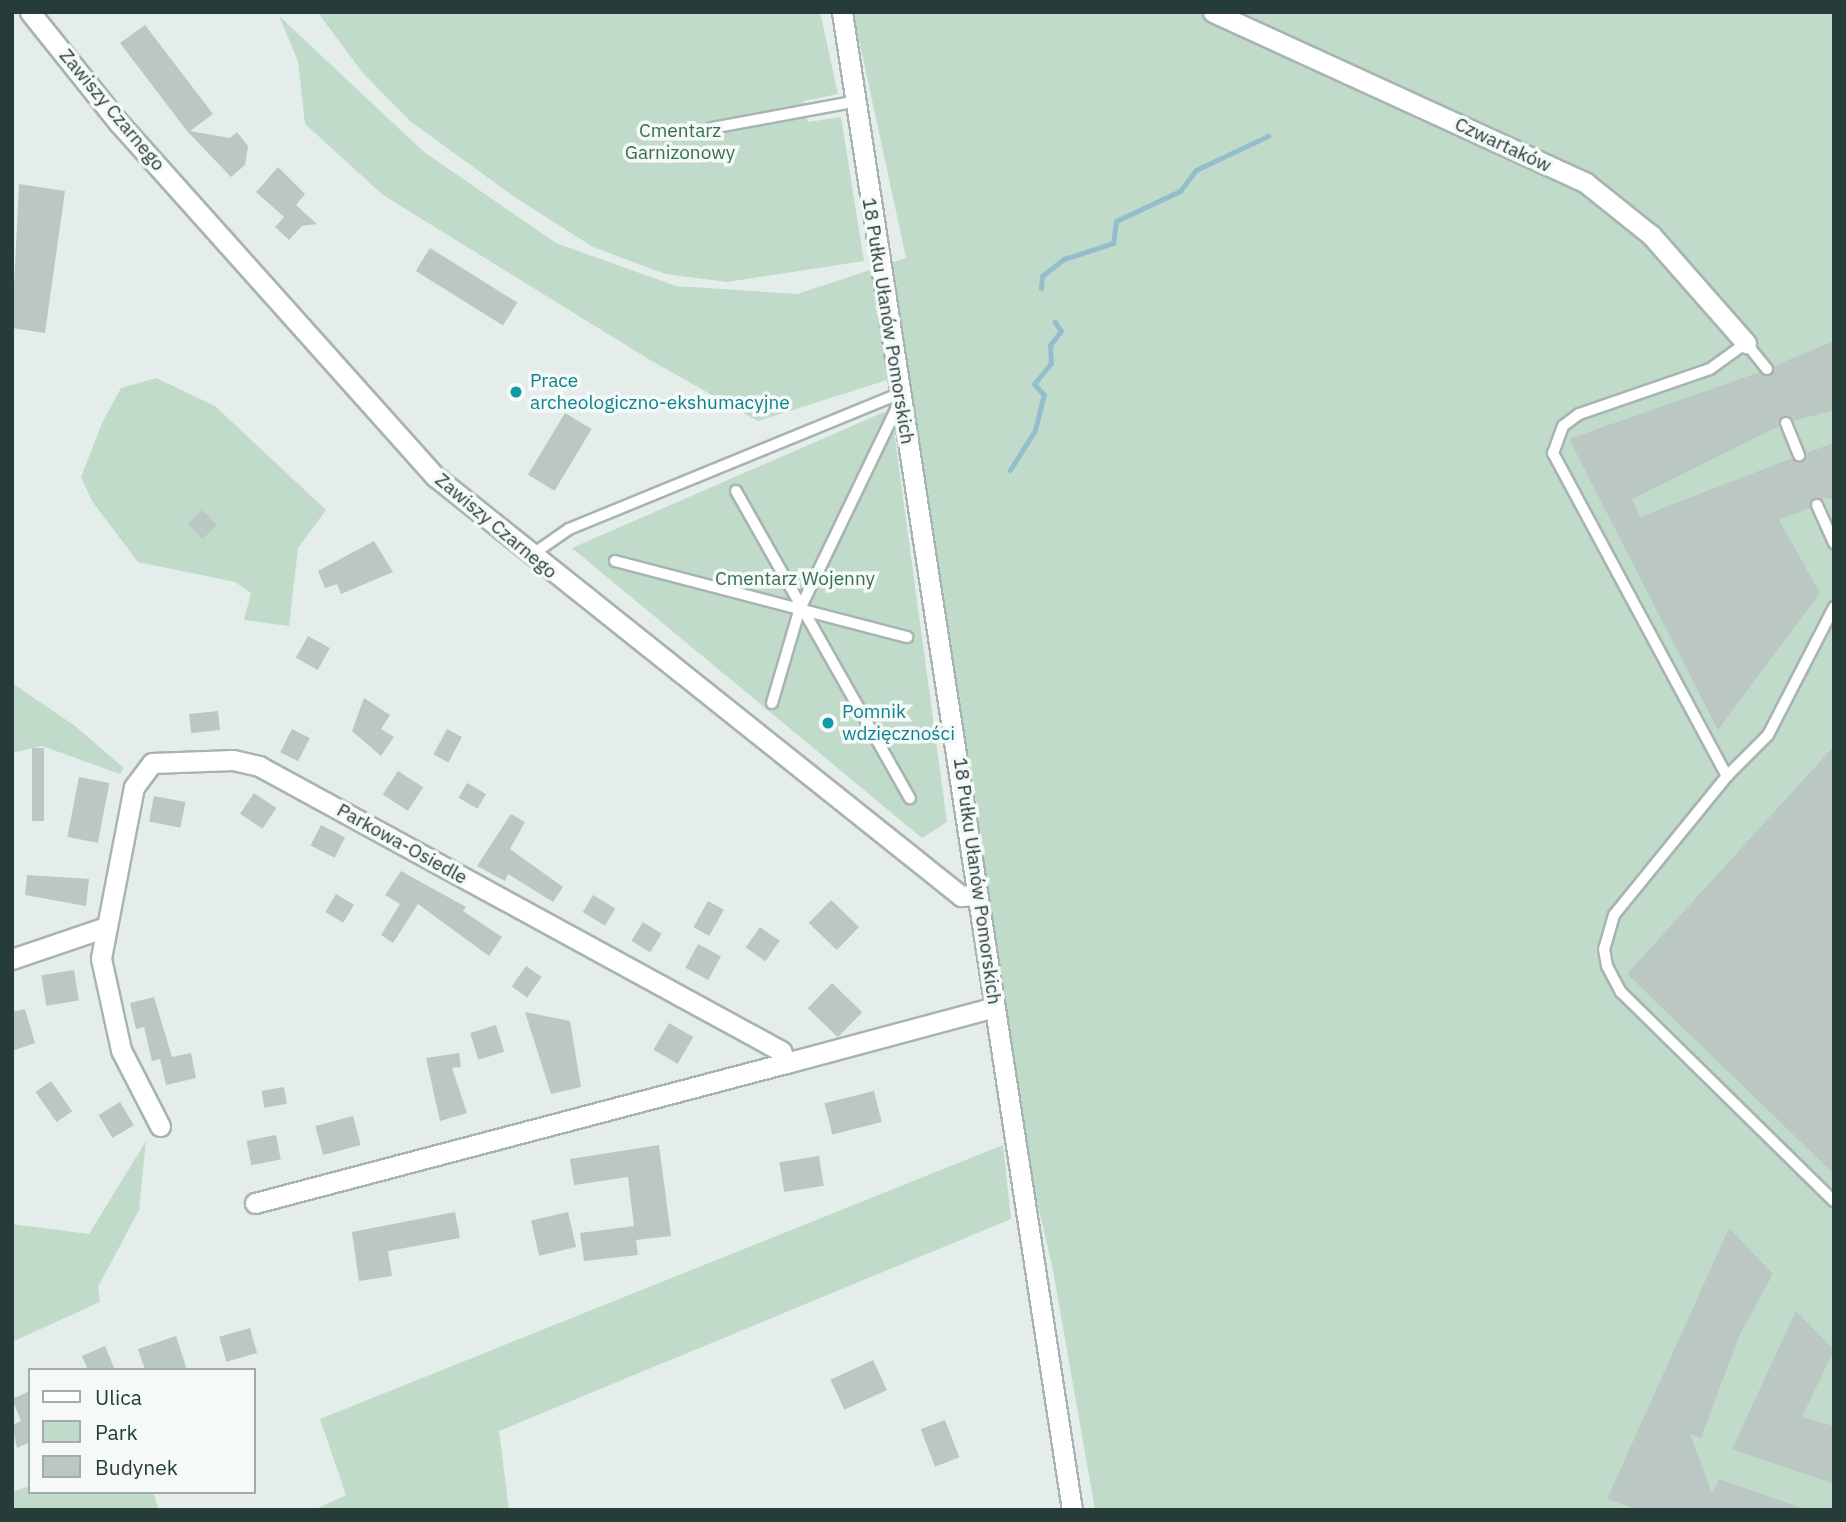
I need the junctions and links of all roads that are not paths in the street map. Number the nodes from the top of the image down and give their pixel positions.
1 (30, 12) edge
2 (842, 12) edge
3 (1213, 12) edge
4 (852, 102) junction
5 (712, 128) dead end
6 (1746, 343) junction
7 (1767, 369) dead end
8 (900, 396) junction
9 (1786, 423) dead end
10 (1799, 455) dead end
11 (736, 491) dead end
12 (1817, 505) dead end
13 (1834, 543) edge
14 (530, 556) junction
15 (615, 561) dead end
16 (1834, 607) edge
17 (799, 611) junction
18 (907, 636) dead end
19 (772, 703) dead end
20 (1727, 776) junction
21 (910, 798) dead end
22 (977, 895) junction
23 (103, 928) junction
24 (12, 959) edge
25 (995, 1007) junction
26 (786, 1063) junction
27 (160, 1126) dead end
28 (1834, 1201) edge
29 (255, 1203) dead end
30 (1071, 1507) edge

1 - 14 street, Zawiszy Czarnego
2 - 4 street, 18 Pułku Ułanów Pomorskich
3 - 6 street, Czwartaków
4 - 5 lane
4 - 8 street, 18 Pułku Ułanów Pomorskich
6 - 7 lane
6 - 20 lane
8 - 14 lane
8 - 17 lane
8 - 22 street, 18 Pułku Ułanów Pomorskich
9 - 10 lane
11 - 17 lane
12 - 13 lane
14 - 22 street, Zawiszy Czarnego
15 - 17 lane
16 - 20 lane
17 - 18 lane
17 - 19 lane
17 - 21 lane
20 - 28 lane
22 - 25 street, 18 Pułku Ułanów Pomorskich
23 - 24 street
23 - 26 street, Parkowa-Osiedle
23 - 27 street, Parkowa-Osiedle
25 - 26 street
25 - 30 street, 18 Pułku Ułanów Pomorskich
26 - 29 street

